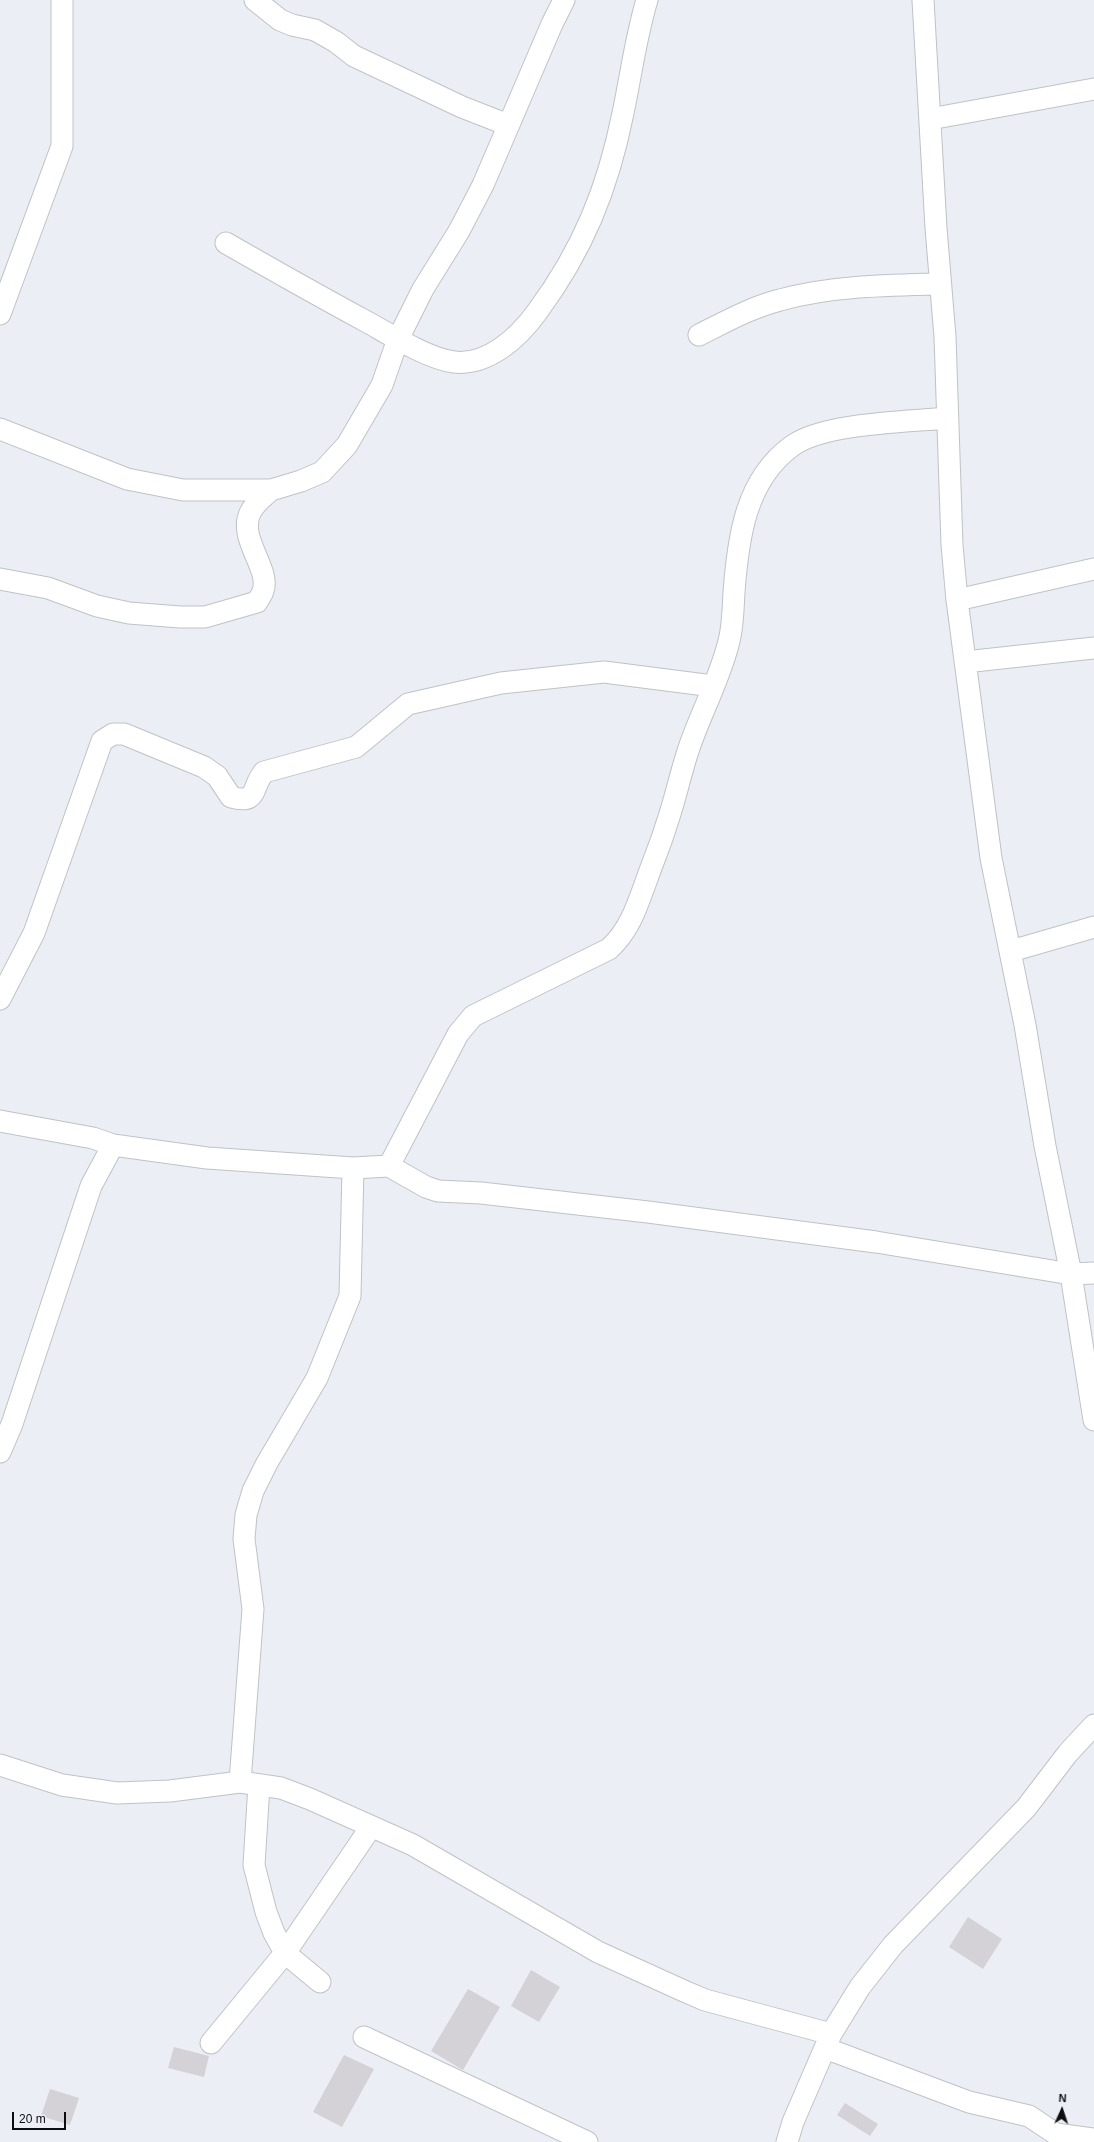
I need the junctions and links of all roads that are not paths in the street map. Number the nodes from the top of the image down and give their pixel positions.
1 (62, 0) edge
2 (255, 0) edge
3 (564, 0) edge
4 (647, 0) edge
5 (923, 0) edge
6 (1094, 89) edge
7 (930, 119) junction
8 (508, 125) junction
9 (226, 243) dead end
10 (940, 284) junction
11 (0, 314) edge
12 (699, 335) dead end
13 (398, 339) junction
14 (947, 418) junction
15 (0, 429) edge
16 (271, 490) junction
17 (1094, 569) edge
18 (0, 579) edge
19 (957, 600) junction
20 (1094, 648) edge
21 (965, 662) junction
22 (713, 686) junction
23 (1094, 927) edge
24 (1011, 951) junction
25 (0, 999) edge
26 (0, 1121) edge
27 (113, 1145) junction
28 (389, 1166) junction
29 (353, 1168) junction
30 (1094, 1273) edge
31 (1071, 1274) junction
32 (1089, 1342) edge
33 (1094, 1420) edge
34 (0, 1452) edge
35 (1094, 1725) edge
36 (0, 1765) edge
37 (250, 1784) junction
38 (371, 1827) junction
39 (285, 1953) junction
40 (320, 1982) dead end
41 (364, 2037) dead end
42 (828, 2041) junction
43 (211, 2043) dead end
44 (1094, 2139) edge
45 (587, 2142) edge
46 (787, 2142) edge

1 - 11 street
2 - 8 street
3 - 8 street
4 - 13 street
5 - 7 street
6 - 7 street
7 - 10 street
8 - 13 street
9 - 13 street
10 - 12 street
10 - 14 street
13 - 16 street
14 - 19 street
14 - 22 street
15 - 16 street
16 - 18 street
17 - 19 street
19 - 21 street
20 - 21 street
21 - 24 street
22 - 25 street
22 - 28 street
23 - 24 street
24 - 31 street
26 - 27 street
27 - 29 street
27 - 34 street
28 - 29 street
28 - 31 street
29 - 37 street
30 - 31 street
31 - 32 street
32 - 33 street
35 - 42 street
36 - 37 street
37 - 38 street
37 - 39 street
38 - 39 street
38 - 42 street
39 - 40 street
39 - 43 street
41 - 45 street
42 - 44 street
42 - 46 street

